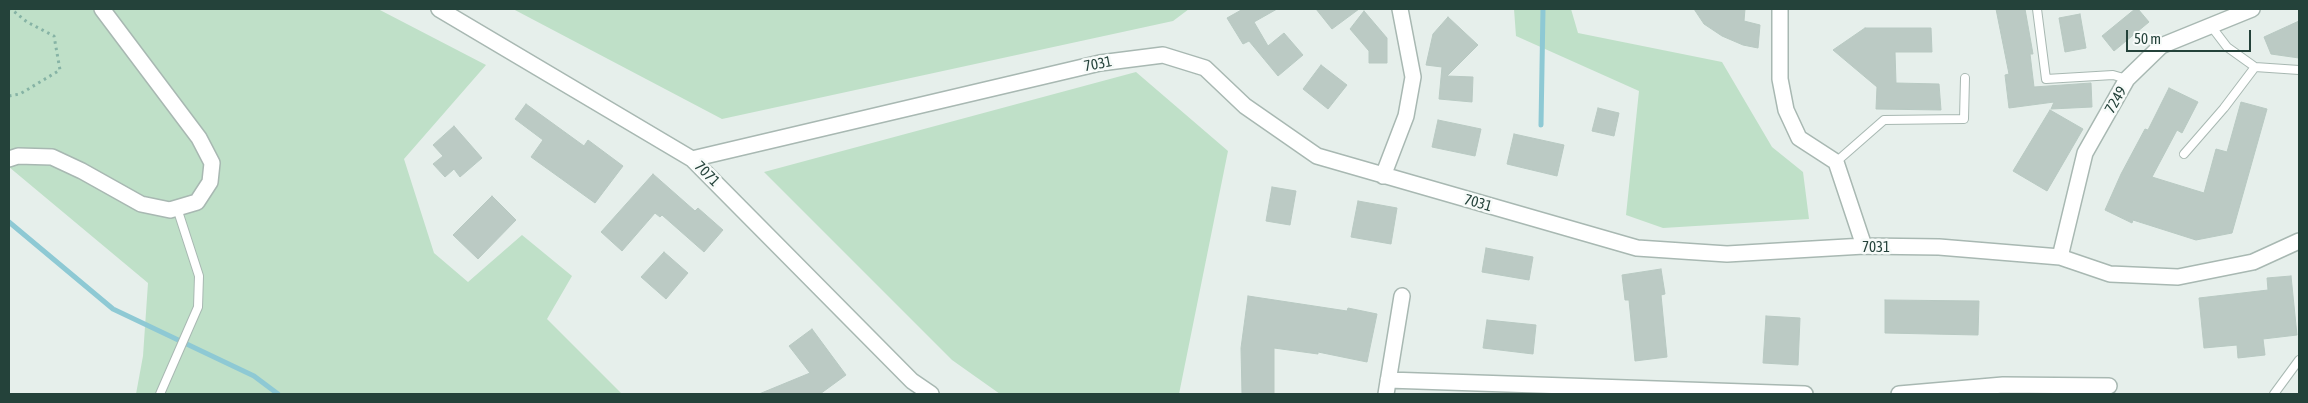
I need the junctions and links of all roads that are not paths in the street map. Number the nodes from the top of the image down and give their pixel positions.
1 (102, 9) edge
2 (439, 9) edge
3 (1400, 9) edge
4 (1780, 9) edge
5 (2037, 9) edge
6 (2252, 9) edge
7 (2211, 26) junction
8 (2255, 67) junction
9 (2299, 70) edge
10 (1965, 78) dead end
11 (2127, 80) junction
12 (2184, 154) dead end
13 (9, 159) edge
14 (692, 159) junction
15 (1836, 162) junction
16 (1383, 176) junction
17 (177, 208) junction
18 (2299, 241) edge
19 (1864, 246) junction
20 (2060, 258) junction
21 (1402, 296) dead end
22 (2299, 360) edge
23 (2109, 386) dead end
24 (1387, 387) edge
25 (160, 394) edge
26 (931, 394) edge
27 (1805, 394) edge
28 (1899, 394) edge
29 (2274, 394) edge

1 - 17 street
2 - 14 street, 7071
3 - 16 street
4 - 15 street
5 - 11 lane
6 - 7 street, 7249
7 - 8 lane
7 - 11 street, 7249
8 - 9 lane
8 - 12 lane
10 - 15 lane
11 - 20 street, 7249
13 - 17 street
14 - 16 street, 7031
14 - 26 street, 7071
15 - 19 street
16 - 19 street, 7031
17 - 25 lane
18 - 20 street, 7031
19 - 20 street, 7031
21 - 24 street
22 - 29 lane
23 - 28 street
24 - 27 street

